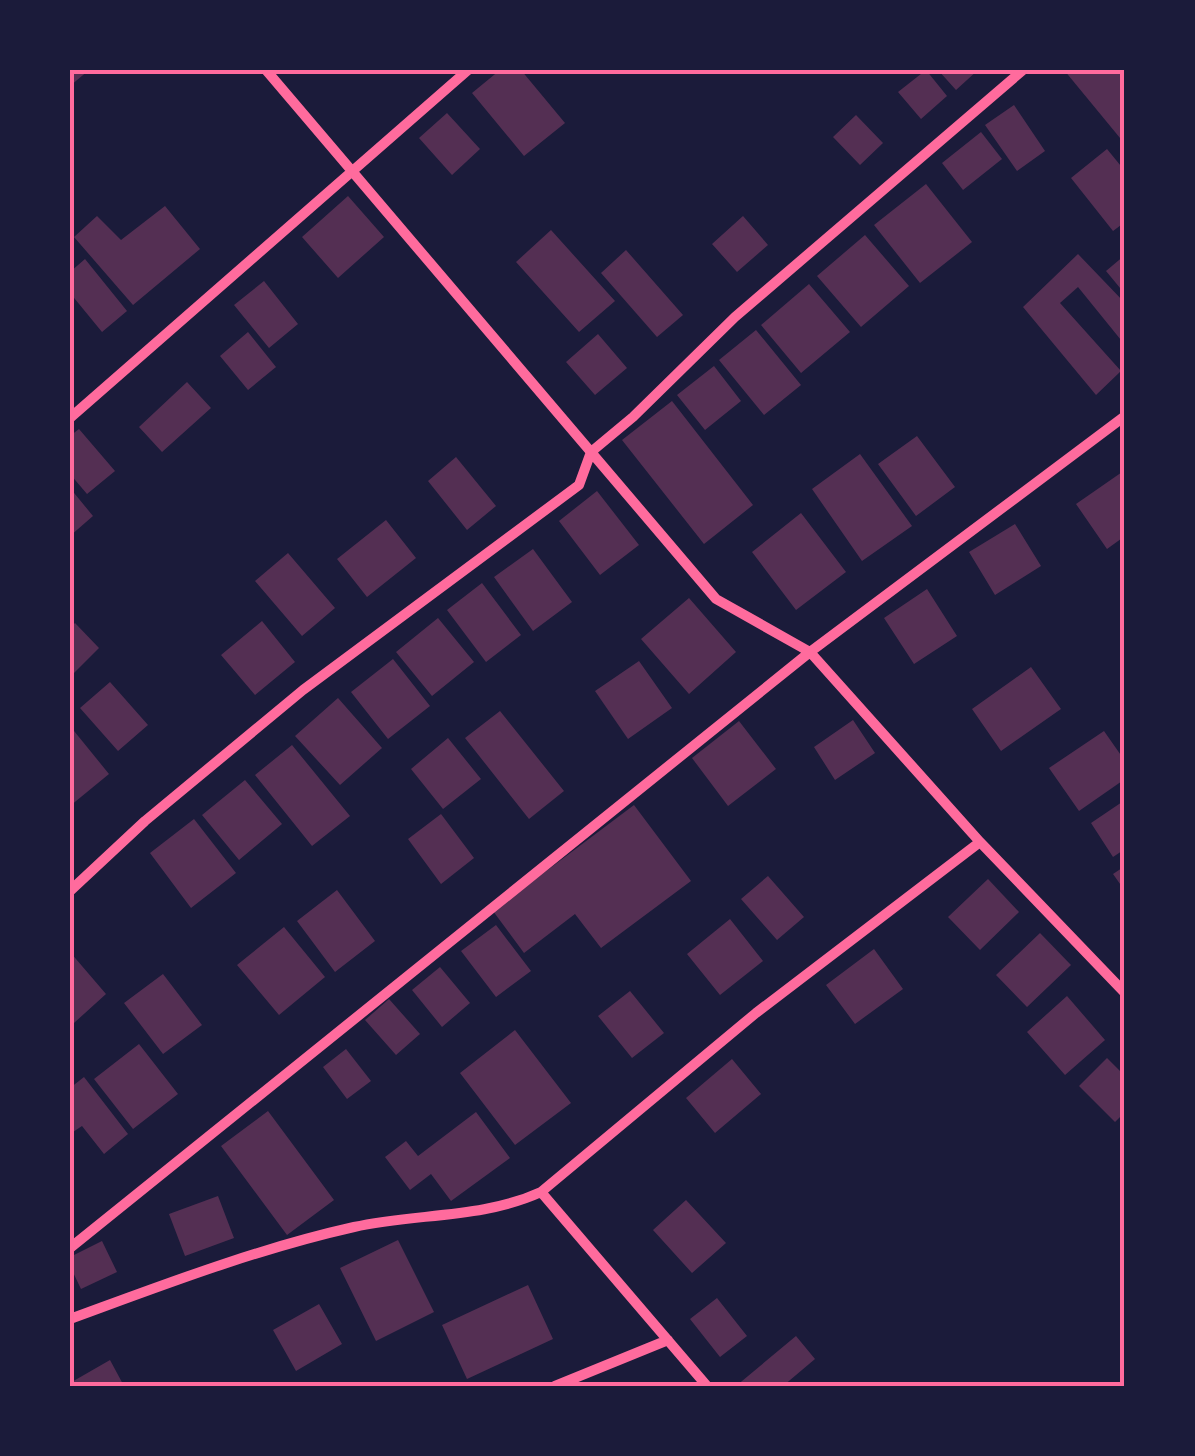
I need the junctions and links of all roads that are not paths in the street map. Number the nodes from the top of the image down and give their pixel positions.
1 (266, 70) edge
2 (468, 70) edge
3 (1023, 70) edge
4 (352, 172) junction
5 (70, 418) edge
6 (1121, 418) edge
7 (1125, 432) edge
8 (590, 452) junction
9 (810, 652) junction
10 (980, 842) junction
11 (70, 891) edge
12 (1125, 993) edge
13 (541, 1192) junction
14 (70, 1248) edge
15 (70, 1319) edge
16 (668, 1340) junction
17 (556, 1386) edge
18 (707, 1386) edge

1 - 4 street
2 - 4 street
3 - 8 street
4 - 5 street
4 - 8 street
6 - 7 street
6 - 9 street
8 - 9 street
8 - 11 street
9 - 10 street
9 - 14 street
10 - 12 street
10 - 13 street
13 - 15 street
13 - 16 street
16 - 17 street
16 - 18 street

